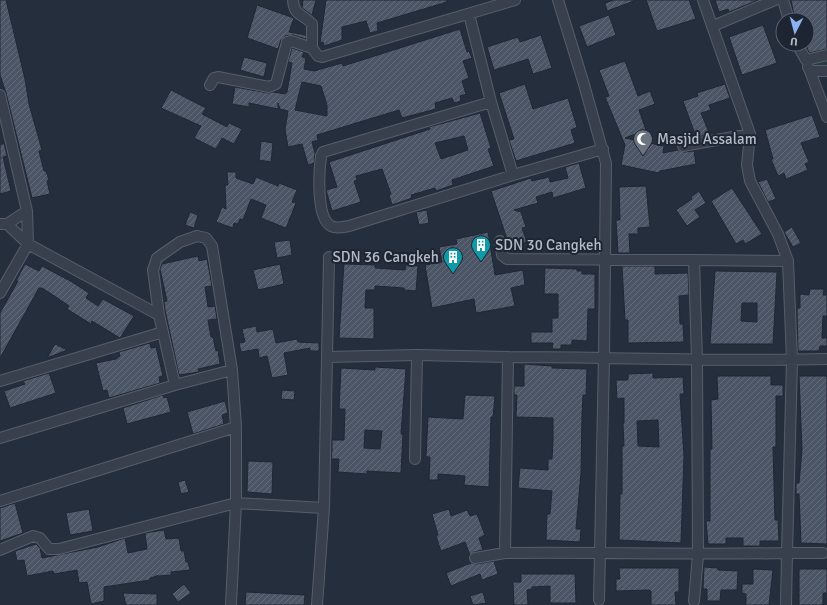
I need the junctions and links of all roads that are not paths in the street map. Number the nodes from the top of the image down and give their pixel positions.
1 (293, 0) edge
2 (515, 0) edge
3 (558, 0) edge
4 (703, 0) edge
5 (775, 0) edge
6 (783, 0) edge
7 (787, 12) edge
8 (469, 14) junction
9 (713, 26) junction
10 (312, 48) junction
11 (802, 52) edge
12 (827, 55) edge
13 (806, 60) junction
14 (810, 71) junction
15 (827, 71) edge
16 (210, 85) dead end
17 (0, 95) edge
18 (491, 102) junction
19 (2, 116) edge
20 (827, 117) edge
21 (750, 134) junction
22 (683, 146) dead end
23 (603, 149) junction
24 (513, 175) junction
25 (27, 211) junction
26 (3, 224) edge
27 (500, 241) dead end
28 (28, 244) junction
29 (329, 257) dead end
30 (605, 260) junction
31 (694, 260) junction
32 (788, 261) junction
33 (0, 293) edge
34 (158, 315) junction
35 (163, 332) junction
36 (417, 356) junction
37 (327, 357) junction
38 (508, 357) junction
39 (604, 357) junction
40 (827, 359) edge
41 (697, 360) junction
42 (792, 360) junction
43 (232, 370) junction
44 (0, 381) edge
45 (175, 385) junction
46 (236, 427) junction
47 (0, 438) edge
48 (415, 459) dead end
49 (0, 501) edge
50 (236, 503) junction
51 (324, 508) junction
52 (0, 550) edge
53 (601, 552) junction
54 (505, 553) junction
55 (787, 553) junction
56 (823, 553) dead end
57 (698, 555) junction
58 (475, 558) dead end
59 (599, 600) dead end
60 (694, 601) dead end
61 (231, 605) edge
62 (317, 605) edge
63 (786, 605) edge

1 - 10 street
2 - 8 street
3 - 23 street
4 - 9 street
5 - 9 street
6 - 7 street
8 - 10 street
8 - 18 street
9 - 21 street
10 - 16 street
11 - 13 street
12 - 13 street
13 - 14 street
14 - 15 street
14 - 20 street
17 - 19 street
18 - 24 street
18 - 24 street
19 - 25 street
21 - 22 street
21 - 32 street
23 - 24 street
23 - 30 street
25 - 26 street
25 - 28 street
26 - 28 street
27 - 30 street
28 - 33 street
28 - 34 street
29 - 37 street
30 - 31 street
30 - 39 street
31 - 32 street
31 - 41 street
32 - 42 street
34 - 35 street
34 - 43 street
35 - 44 street
35 - 45 street
36 - 37 street
36 - 38 street
36 - 48 street
37 - 51 street
38 - 39 street
38 - 54 street
39 - 41 street
39 - 53 street
40 - 42 street
41 - 42 street
41 - 57 street
42 - 55 street
43 - 45 street
43 - 46 street
45 - 47 street
46 - 49 street
46 - 50 street
50 - 51 street
50 - 52 street
50 - 61 street
51 - 62 street
53 - 54 street
53 - 57 street
53 - 59 street
54 - 58 street
55 - 56 street
55 - 57 street
55 - 63 street
57 - 60 street

